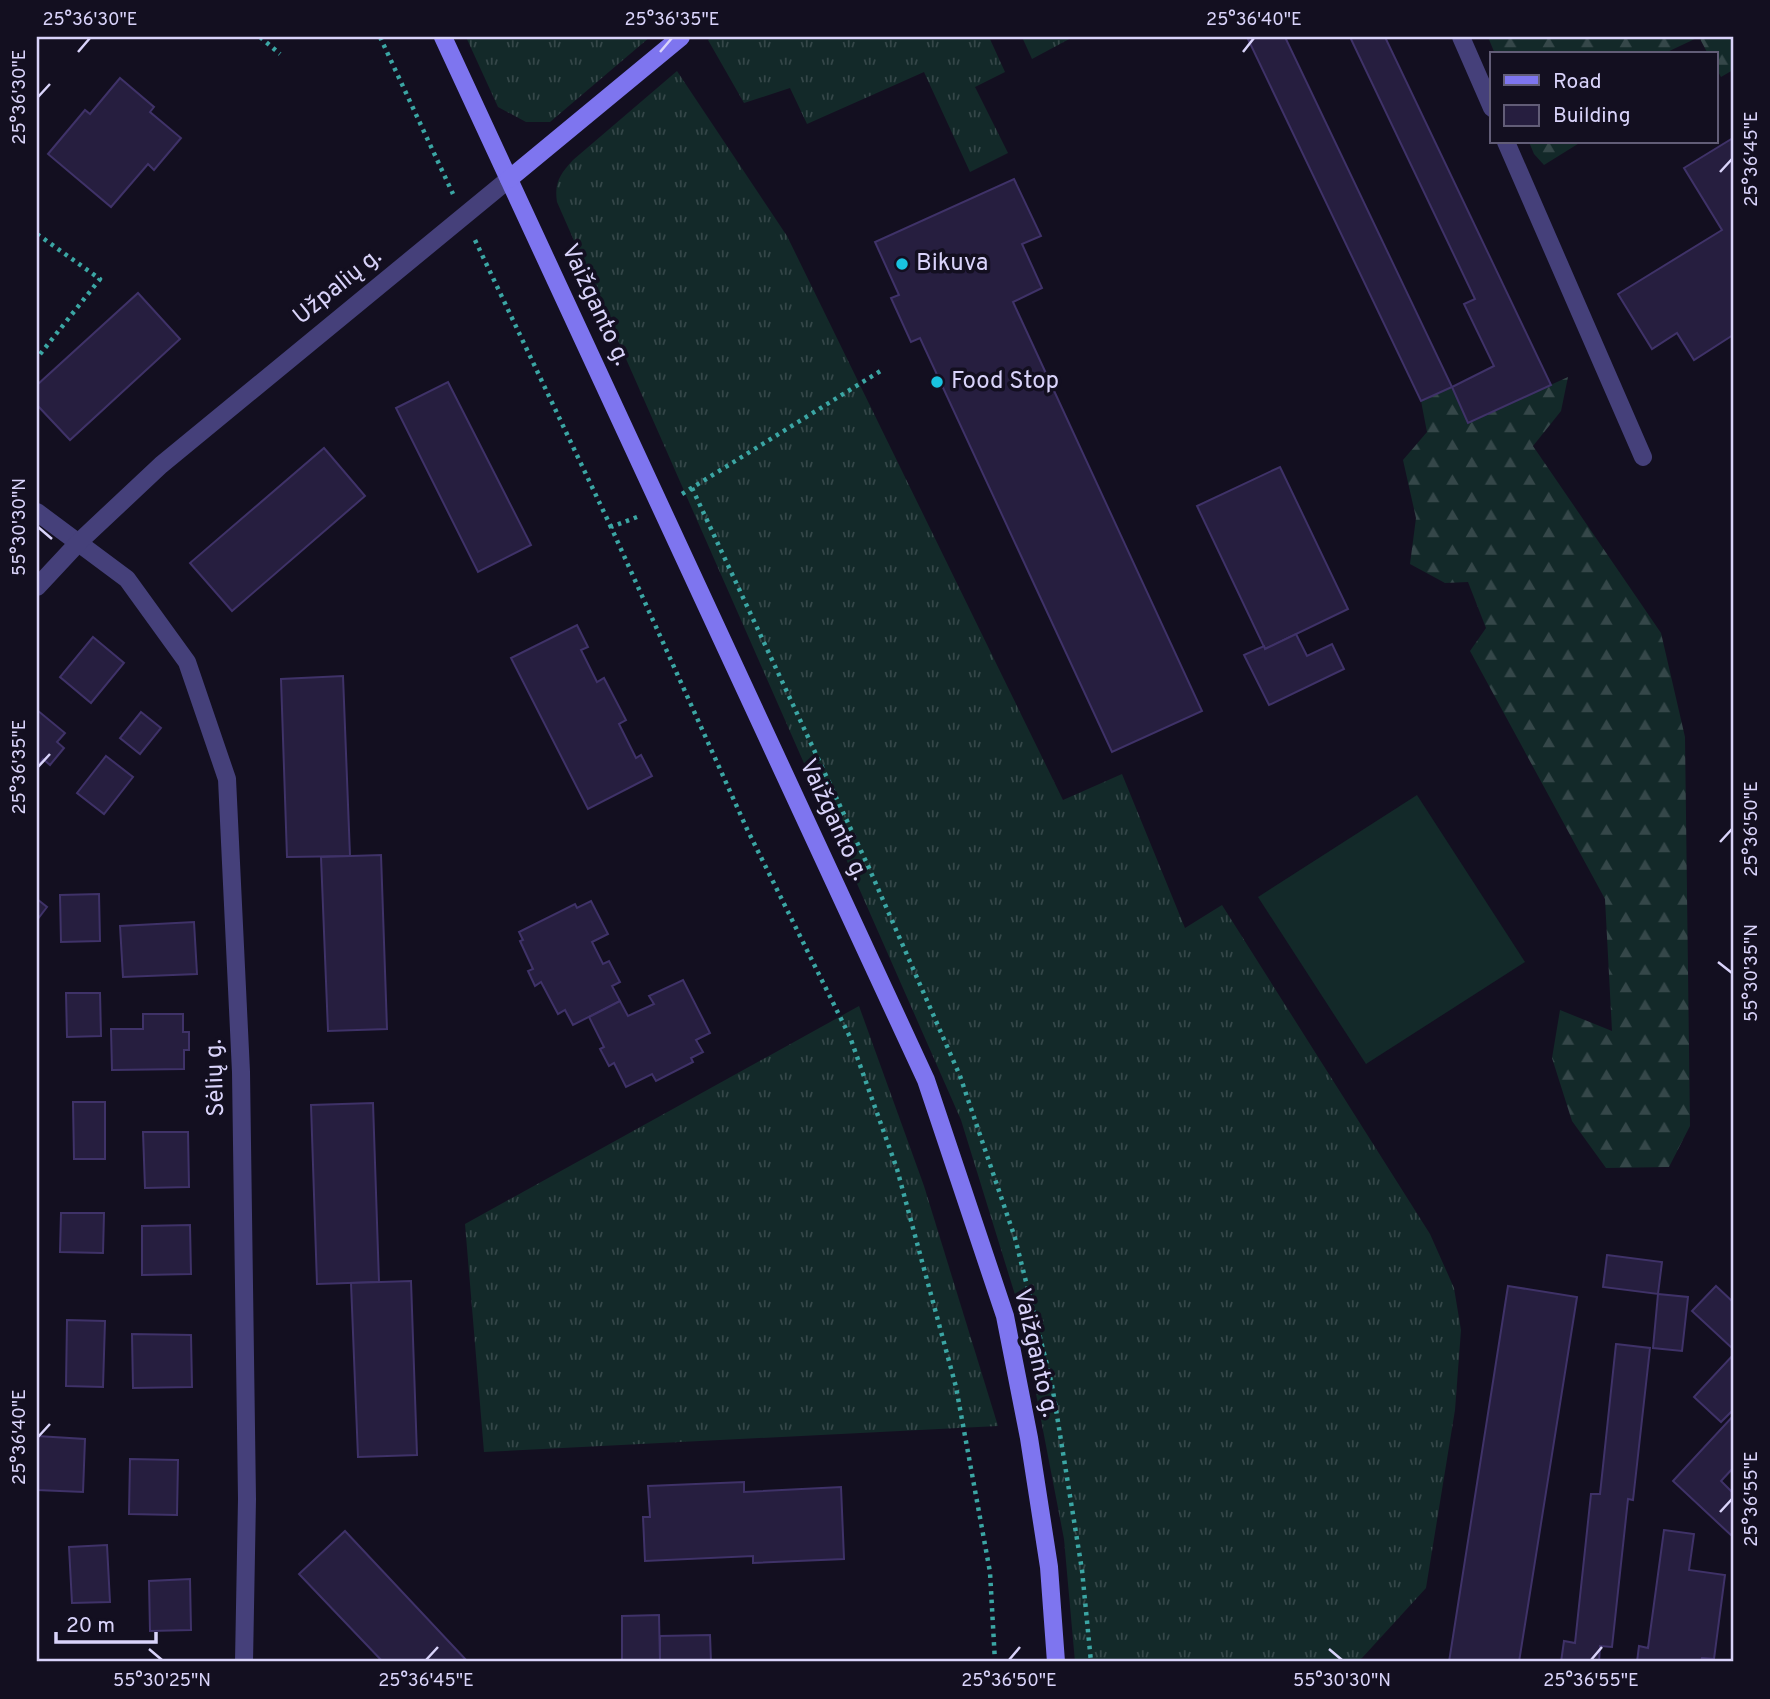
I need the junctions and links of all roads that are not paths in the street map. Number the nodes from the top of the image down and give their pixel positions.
1 (443, 37) edge
2 (681, 37) edge
3 (1461, 37) edge
4 (1490, 103) edge
5 (1507, 144) edge
6 (509, 179) junction
7 (1643, 457) dead end
8 (37, 512) edge
9 (79, 542) junction
10 (37, 587) edge
11 (244, 1662) edge
12 (1056, 1662) edge

1 - 6 main road, Vaižganto g.
2 - 6 main road, Užpalių g.
3 - 4 street
5 - 7 street
6 - 9 street, Užpalių g.
6 - 12 main road, Vaižganto g.
8 - 9 street, Sėlių g.
9 - 10 street, Užpalių g.
9 - 11 street, Sėlių g.

